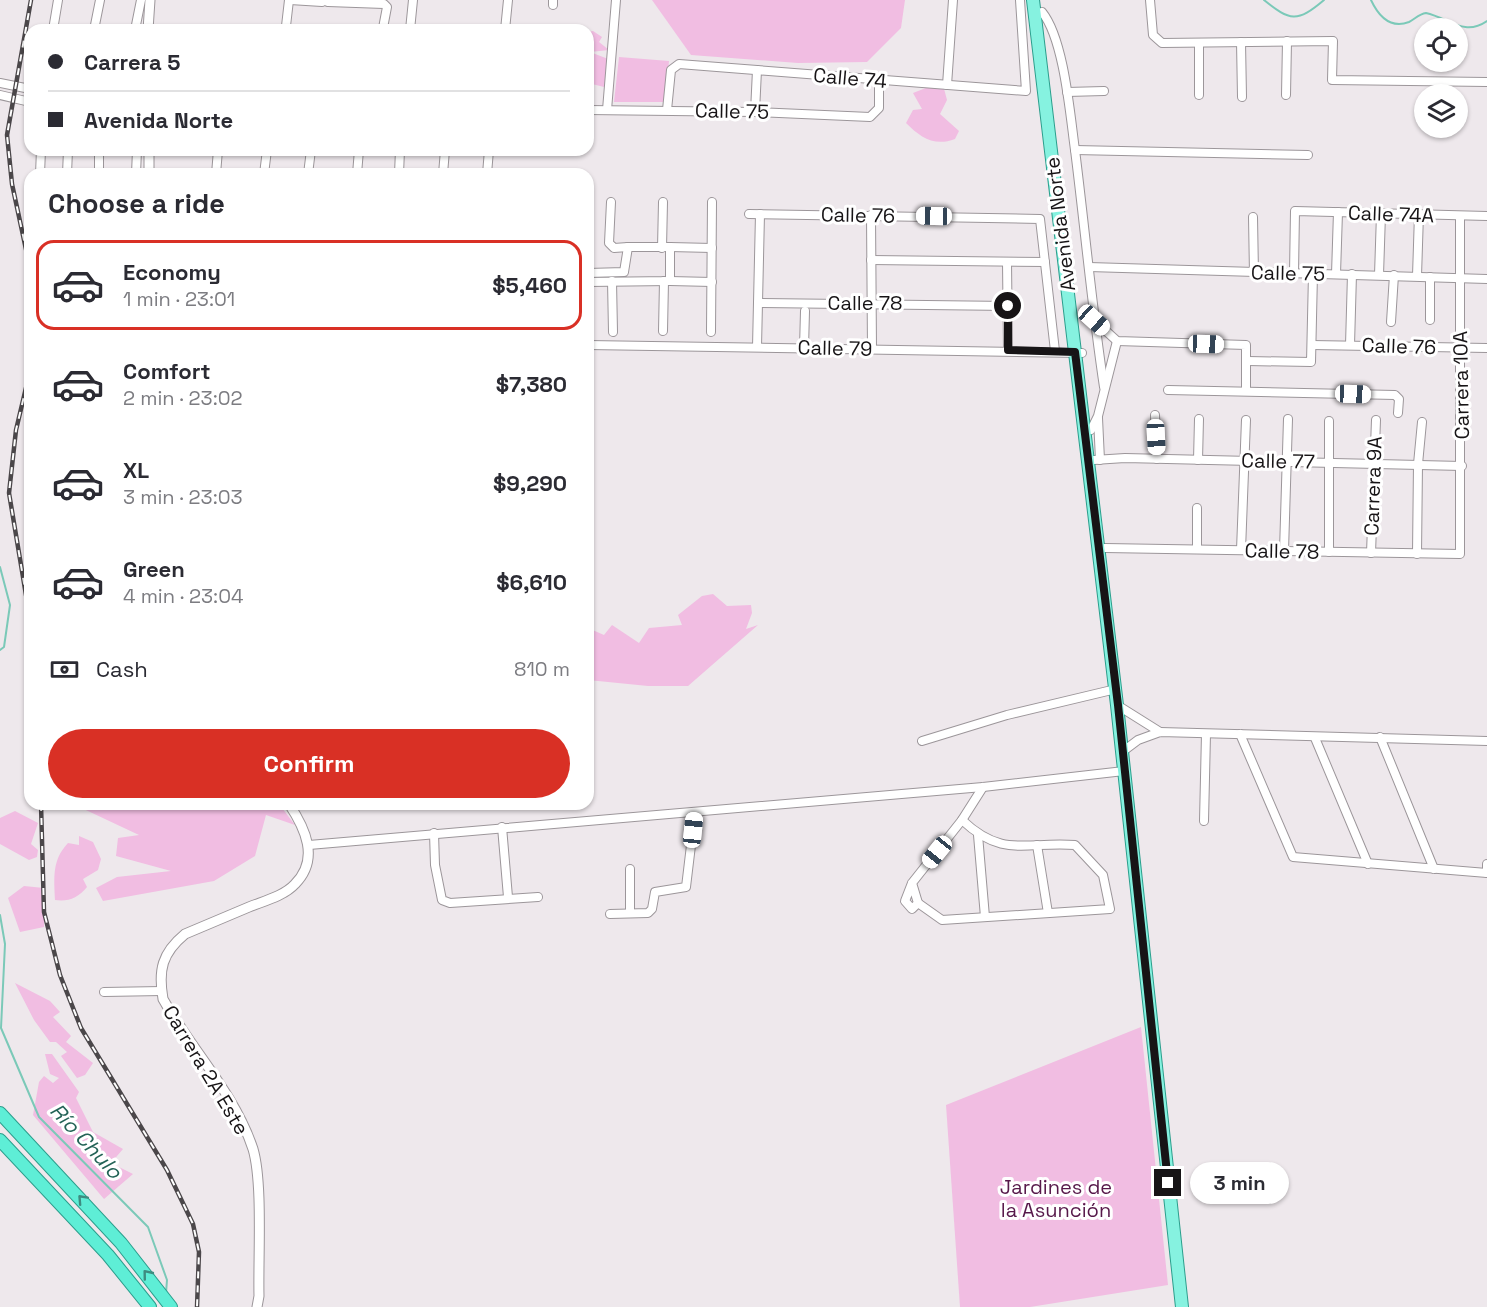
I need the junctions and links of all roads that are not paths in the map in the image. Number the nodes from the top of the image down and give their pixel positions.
1 (58, 0) edge
2 (100, 0) edge
3 (141, 0) edge
4 (150, 0) edge
5 (289, 0) edge
6 (413, 0) edge
7 (508, 0) edge
8 (616, 0) edge
9 (953, 0) edge
10 (1020, 0) edge
11 (1034, 0) edge
12 (1150, 0) edge
13 (322, 1) edge
14 (1042, 6) edge
15 (55, 24) edge
16 (95, 24) edge
17 (136, 24) edge
18 (148, 24) edge
19 (286, 24) edge
20 (384, 24) edge
21 (411, 24) edge
22 (506, 24) edge
23 (1287, 41) junction
24 (1240, 42) junction
25 (1199, 43) junction
26 (757, 70) junction
27 (879, 81) junction
28 (0, 82) edge
29 (1487, 82) edge
30 (947, 85) junction
31 (24, 88) edge
32 (1104, 91) dead end
33 (1067, 92) junction
34 (1286, 94) dead end
35 (1199, 95) dead end
36 (0, 96) edge
37 (1242, 97) dead end
38 (24, 101) edge
39 (594, 110) edge
40 (667, 110) junction
41 (607, 111) junction
42 (755, 112) junction
43 (1075, 150) junction
44 (1308, 155) dead end
45 (611, 202) dead end
46 (663, 202) dead end
47 (712, 202) dead end
48 (1338, 212) junction
49 (749, 214) dead end
50 (760, 214) junction
51 (1381, 214) junction
52 (1419, 214) junction
53 (871, 215) junction
54 (1460, 216) junction
55 (1487, 216) edge
56 (1253, 217) dead end
57 (666, 247) junction
58 (628, 248) junction
59 (712, 248) junction
60 (871, 260) junction
61 (1007, 262) junction
62 (1045, 262) junction
63 (1089, 267) junction
64 (594, 273) edge
65 (1294, 273) junction
66 (1254, 274) junction
67 (1313, 274) junction
68 (1336, 274) junction
69 (1352, 274) junction
70 (1379, 275) junction
71 (1394, 275) junction
72 (1417, 276) junction
73 (1430, 277) junction
74 (1460, 279) junction
75 (1487, 279) edge
76 (667, 281) junction
77 (594, 282) edge
78 (612, 282) junction
79 (712, 282) junction
80 (758, 303) junction
81 (871, 303) junction
82 (1008, 306) junction
83 (805, 310) dead end
84 (1094, 320) junction
85 (1430, 320) dead end
86 (1391, 322) dead end
87 (663, 331) dead end
88 (613, 332) dead end
89 (711, 332) dead end
90 (1117, 341) junction
91 (594, 345) edge
92 (1312, 345) junction
93 (1350, 345) junction
94 (757, 347) junction
95 (804, 348) junction
96 (1487, 348) edge
97 (872, 349) junction
98 (1460, 349) junction
99 (1008, 350) junction
100 (1055, 351) junction
101 (1078, 352) junction
102 (1248, 361) junction
103 (1104, 387) junction
104 (1168, 390) dead end
105 (1246, 391) junction
106 (1398, 412) dead end
107 (1155, 415) dead end
108 (1098, 416) junction
109 (1199, 419) dead end
110 (1288, 419) dead end
111 (1245, 420) dead end
112 (1376, 420) dead end
113 (1329, 421) dead end
114 (1422, 422) dead end
115 (1091, 430) junction
116 (1157, 459) junction
117 (1097, 460) junction
118 (1197, 460) junction
119 (1243, 460) junction
120 (1286, 462) junction
121 (1330, 463) junction
122 (1418, 464) junction
123 (1374, 465) junction
124 (1462, 466) junction
125 (1197, 508) dead end
126 (1105, 548) junction
127 (1197, 549) junction
128 (1241, 550) junction
129 (1284, 551) junction
130 (1329, 552) junction
131 (1371, 553) junction
132 (1417, 554) junction
133 (1460, 554) joint
134 (1116, 689) junction
135 (1121, 708) junction
136 (1160, 732) junction
137 (1206, 734) junction
138 (1240, 734) junction
139 (1380, 737) junction
140 (1315, 738) junction
141 (922, 741) dead end
142 (1487, 741) edge
143 (1125, 750) junction
144 (1124, 771) junction
145 (983, 787) junction
146 (293, 810) edge
147 (695, 812) junction
148 (962, 820) junction
149 (1204, 821) dead end
150 (502, 827) junction
151 (434, 833) junction
152 (978, 835) junction
153 (309, 844) junction
154 (1037, 846) junction
155 (1368, 864) junction
156 (1487, 864) edge
157 (630, 869) dead end
158 (1434, 869) junction
159 (1487, 873) edge
160 (912, 883) junction
161 (508, 897) junction
162 (538, 897) dead end
163 (918, 903) junction
164 (630, 913) junction
165 (1048, 913) junction
166 (610, 914) dead end
167 (985, 918) junction
168 (162, 991) junction
169 (104, 992) dead end
170 (0, 1113) edge
171 (3, 1146) edge
172 (150, 1307) edge
173 (171, 1307) edge
174 (256, 1307) edge
175 (1182, 1307) edge
176 (1189, 1307) edge

1 - 15 street
2 - 16 street
3 - 17 street
4 - 18 street
5 - 13 street
5 - 19 street
6 - 21 street
7 - 22 street
8 - 41 street
9 - 30 street
10 - 30 street, Calle 74
11 - 101 main road, Avenida Norte
12 - 25 street
13 - 20 street
14 - 33 street
14 - 101 main road, Avenida Norte
23 - 24 street
23 - 29 street
23 - 34 street
24 - 25 street
24 - 37 street
25 - 35 street
26 - 27 street, Calle 74
26 - 40 street, Calle 74
26 - 42 street
27 - 30 street, Calle 74
27 - 42 street, Calle 75
28 - 31 street
32 - 33 street
33 - 43 street
36 - 38 street
39 - 41 street, Calle 75
40 - 41 street, Calle 75
40 - 42 street, Calle 75
43 - 44 street
43 - 63 street
45 - 58 street
46 - 57 street
47 - 59 street
48 - 51 street, Calle 74A
48 - 65 street, Calle 74A
48 - 68 street
49 - 50 street, Calle 76
50 - 53 street, Calle 76
50 - 80 street
51 - 52 street, Calle 74A
51 - 70 street
52 - 54 street, Calle 74A
52 - 72 street
53 - 60 street
53 - 62 street, Calle 76
54 - 55 street, Calle 74A
54 - 74 street, Carrera 10A
56 - 66 street
57 - 58 street
57 - 59 street
57 - 76 street
58 - 64 street
59 - 79 street
60 - 61 street
60 - 81 street
61 - 62 street
61 - 82 street
62 - 100 street
63 - 66 street, Calle 75
63 - 84 street
65 - 66 street, Calle 75
65 - 67 street, Calle 75
67 - 68 street, Calle 75
67 - 92 street
68 - 69 street, Calle 75
69 - 70 street, Calle 75
69 - 93 street
70 - 71 street, Calle 75
71 - 72 street, Calle 75
71 - 86 street
72 - 73 street, Calle 75
73 - 74 street, Calle 75
73 - 85 street
74 - 75 street, Calle 75
74 - 98 street, Carrera 10A
76 - 78 street
76 - 79 street
76 - 87 street
77 - 78 street
78 - 88 street
79 - 89 street
80 - 81 street, Calle 78
80 - 94 street
81 - 82 street, Calle 78
81 - 97 street
82 - 99 street
83 - 95 street
84 - 90 street
84 - 103 street
90 - 102 street
90 - 103 street
91 - 94 street, Calle 79
92 - 93 street, Calle 76
92 - 102 street
93 - 98 street, Calle 76
94 - 95 street, Calle 79
95 - 97 street, Calle 79
96 - 98 street, Calle 76
97 - 99 street, Calle 79
98 - 124 street, Carrera 10A
99 - 100 street, Calle 79
100 - 101 street, Calle 79
101 - 115 main road, Avenida Norte
101 - 134 main road, Avenida Norte
102 - 105 street
103 - 108 street
104 - 105 street
105 - 106 street
107 - 116 street
108 - 115 street
108 - 117 street
109 - 118 street
110 - 120 street
111 - 119 street
112 - 123 street, Carrera 9A
113 - 121 street
114 - 122 street
115 - 117 main road, Avenida Norte
116 - 117 street, Calle 77
116 - 118 street, Calle 77
117 - 126 main road, Avenida Norte
118 - 119 street, Calle 77
119 - 120 street, Calle 77
119 - 128 street
120 - 121 street, Calle 77
120 - 129 street
121 - 123 street, Calle 77
121 - 130 street
122 - 123 street, Calle 77
122 - 124 street, Calle 77
122 - 132 street
123 - 131 street, Carrera 9A
124 - 133 street, Carrera 10A
125 - 127 street
126 - 127 street, Calle 78
126 - 135 main road, Avenida Norte
127 - 128 street, Calle 78
128 - 129 street, Calle 78
129 - 130 street, Calle 78
130 - 131 street, Calle 78
131 - 132 street, Calle 78
132 - 133 street, Calle 78
134 - 135 main road, Avenida Norte
134 - 141 street
135 - 136 street
135 - 143 main road, Avenida Norte
136 - 137 street
136 - 143 street
137 - 138 street
137 - 149 street
138 - 140 street
138 - 155 street
139 - 140 street
139 - 142 street
139 - 158 street
140 - 155 street
143 - 144 main road, Avenida Norte
143 - 176 main road, Avenida Norte
144 - 145 street
144 - 175 main road, Avenida Norte
145 - 147 street
145 - 148 street
146 - 153 street
147 - 150 street
147 - 164 street
148 - 152 street
148 - 160 street
150 - 151 street
150 - 161 street
151 - 153 street
151 - 161 street
152 - 154 street
152 - 167 street
153 - 168 street, Carrera 2A Este
154 - 165 street
154 - 165 street
155 - 158 street
156 - 159 street
157 - 164 street
158 - 159 street
160 - 163 street
160 - 163 street
161 - 162 street
163 - 167 street
164 - 166 street
165 - 167 street
168 - 169 street
168 - 174 street, Carrera 2A Este
173 -> 170 highway
171 - 172 highway

